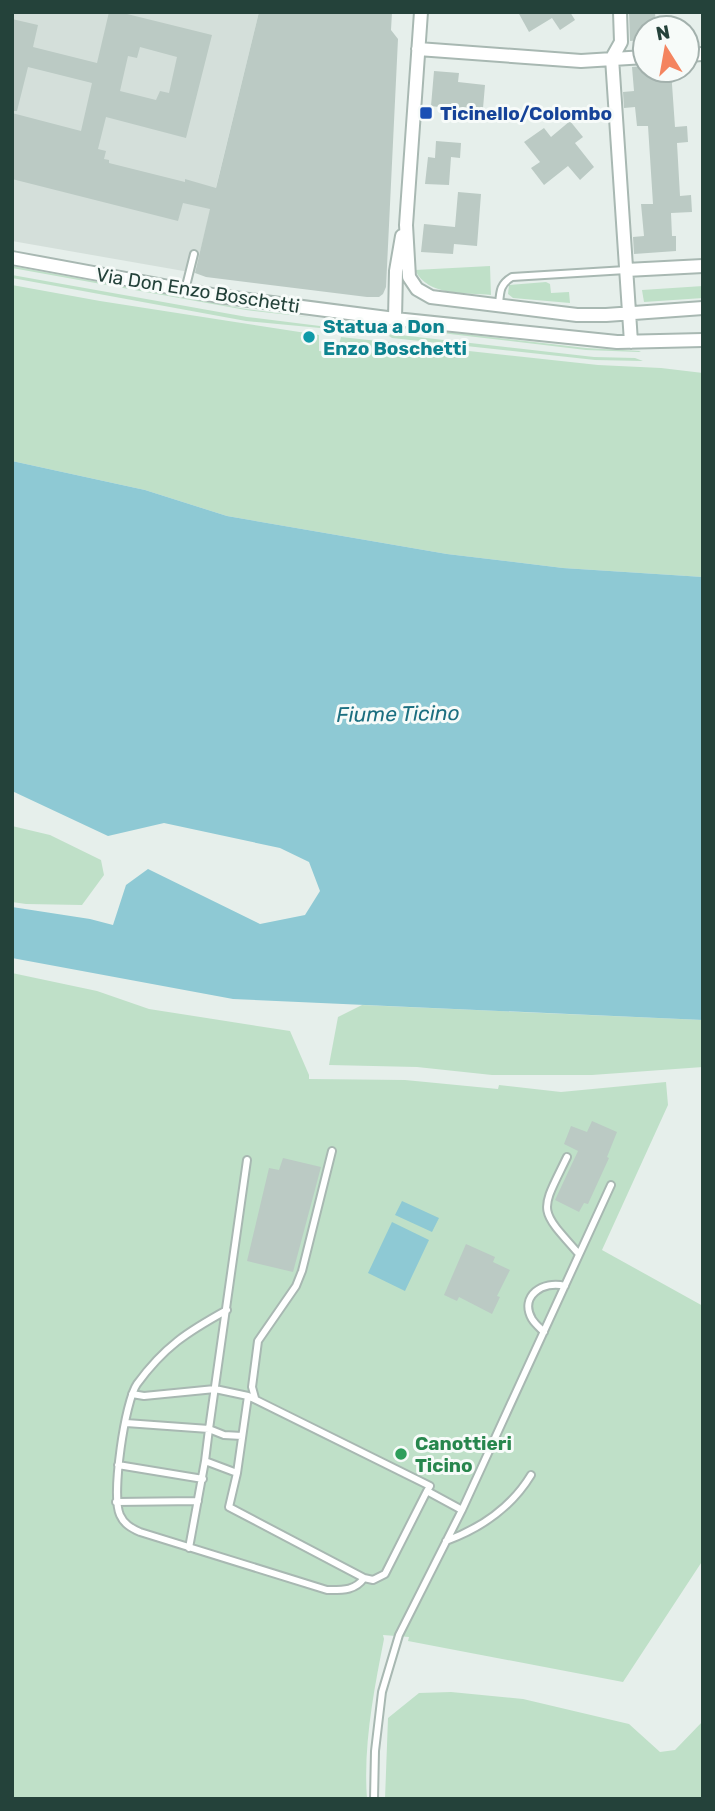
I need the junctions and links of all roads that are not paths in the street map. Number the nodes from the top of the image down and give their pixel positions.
1 (421, 12) edge
2 (620, 12) edge
3 (418, 49) junction
4 (631, 57) edge
5 (612, 58) junction
6 (405, 225) junction
7 (194, 254) dead end
8 (12, 258) edge
9 (703, 266) edge
10 (626, 270) junction
11 (185, 290) junction
12 (499, 305) junction
13 (703, 308) edge
14 (630, 313) junction
15 (390, 318) junction
16 (703, 340) edge
17 (631, 342) junction
18 (332, 1151) dead end
19 (567, 1157) dead end
20 (247, 1160) dead end
21 (611, 1185) dead end
22 (579, 1254) junction
23 (565, 1286) junction
24 (227, 1310) junction
25 (544, 1332) junction
26 (215, 1389) junction
27 (132, 1394) junction
28 (248, 1396) junction
29 (256, 1400) junction
30 (126, 1423) junction
31 (209, 1429) junction
32 (242, 1436) junction
33 (205, 1461) junction
34 (118, 1465) junction
35 (237, 1473) junction
36 (531, 1475) dead end
37 (204, 1479) junction
38 (429, 1489) junction
39 (198, 1501) junction
40 (116, 1502) junction
41 (461, 1510) junction
42 (446, 1541) junction
43 (189, 1548) junction
44 (364, 1578) junction
45 (374, 1799) edge

1 - 3 street
2 - 5 street
3 - 5 street
3 - 6 street
4 - 5 street
5 - 10 street
6 - 12 street
6 - 15 street
7 - 11 lane
8 - 11 street, Via Don Enzo Boschetti
9 - 10 street
10 - 12 lane
10 - 14 street
11 - 15 street, Via Don Enzo Boschetti
12 - 14 street
13 - 14 street
14 - 17 street
15 - 17 street, Via Don Enzo Boschetti
16 - 17 street, Via Don Enzo Boschetti
18 - 29 lane
19 - 22 lane
20 - 24 lane
21 - 22 lane
22 - 23 lane
23 - 25 lane
23 - 25 lane
24 - 26 lane
24 - 27 lane
25 - 41 lane
26 - 27 lane
26 - 28 lane
26 - 31 lane
27 - 30 lane
28 - 29 lane
28 - 32 lane
29 - 38 lane
30 - 31 lane
30 - 34 lane
31 - 32 lane
31 - 33 lane
32 - 35 lane
33 - 35 lane
33 - 37 lane
34 - 37 lane
34 - 40 lane
35 - 44 lane
36 - 42 lane
37 - 39 lane
38 - 41 lane
38 - 44 lane
39 - 40 lane
39 - 43 lane
40 - 43 lane
41 - 42 lane
42 - 45 lane
43 - 44 lane

